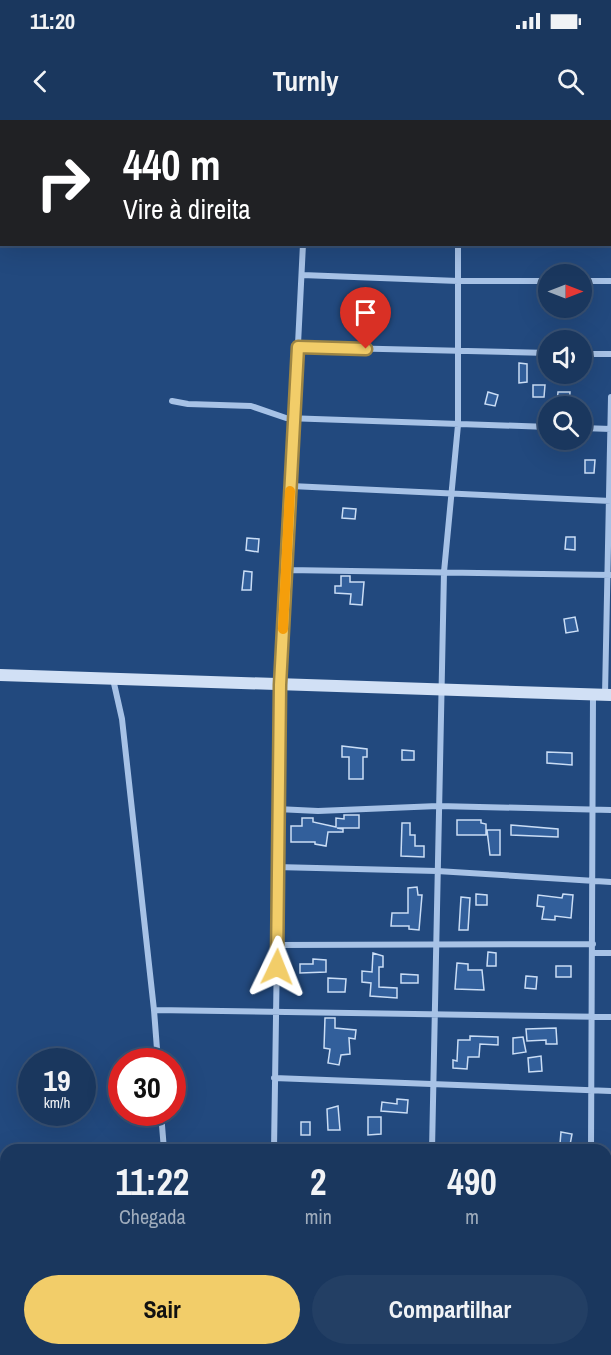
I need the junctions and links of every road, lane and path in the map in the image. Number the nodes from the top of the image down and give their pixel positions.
1 (303, 246) edge
2 (458, 246) edge
3 (302, 275) junction
4 (458, 281) junction
5 (538, 281) edge
6 (592, 281) edge
7 (611, 281) edge
8 (298, 347) junction
9 (457, 352) junction
10 (538, 353) edge
11 (592, 354) edge
12 (611, 354) edge
13 (611, 398) edge
14 (172, 401) dead end
15 (294, 417) junction
16 (458, 425) junction
17 (538, 427) edge
18 (592, 428) edge
19 (610, 429) edge
20 (291, 486) junction
21 (451, 496) junction
22 (609, 501) edge
23 (286, 570) junction
24 (444, 572) junction
25 (609, 575) edge
26 (0, 675) edge
27 (112, 680) junction
28 (280, 685) junction
29 (441, 692) junction
30 (603, 695) edge
31 (438, 806) junction
32 (277, 809) junction
33 (594, 809) junction
34 (611, 810) edge
35 (276, 867) junction
36 (437, 871) junction
37 (594, 882) junction
38 (611, 882) edge
39 (437, 944) junction
40 (593, 944) junction
41 (278, 945) junction
42 (593, 953) junction
43 (611, 953) edge
44 (154, 1010) junction
45 (275, 1012) junction
46 (436, 1014) junction
47 (592, 1016) junction
48 (611, 1017) edge
49 (157, 1048) edge
50 (274, 1078) junction
51 (435, 1085) junction
52 (611, 1091) edge
53 (592, 1092) junction
54 (162, 1126) edge
55 (164, 1144) edge
56 (274, 1144) edge
57 (432, 1144) edge
58 (591, 1144) edge

1 - 3 street
2 - 4 street
3 - 4 street
3 - 8 street
4 - 5 street
4 - 9 street
6 - 7 street
8 - 9 street
8 - 15 street
9 - 10 street
9 - 16 street
11 - 12 street
13 - 19 street
14 - 15 street
15 - 16 street
15 - 20 street
16 - 17 street
16 - 21 street
18 - 19 street
19 - 22 street
20 - 21 street
20 - 23 street
21 - 22 street
21 - 24 street
22 - 25 street
23 - 24 street
23 - 28 street
24 - 25 street
24 - 29 street
25 - 30 street
26 - 27 street
27 - 28 street
27 - 44 street
28 - 29 street
28 - 32 street
29 - 30 street
29 - 31 street
30 - 33 street
31 - 32 street
31 - 33 street
31 - 36 street
32 - 35 street
33 - 34 street
33 - 37 street
35 - 36 street
35 - 41 street
36 - 37 street
36 - 39 street
37 - 38 street
37 - 40 street
39 - 40 street
39 - 41 street
39 - 46 street
40 - 42 street
41 - 45 street
42 - 43 street
42 - 47 street
44 - 45 street
44 - 49 street
45 - 46 street
45 - 50 street
46 - 47 street
46 - 51 street
47 - 48 street
47 - 53 street
50 - 51 street
50 - 56 street
51 - 53 street
51 - 57 street
52 - 53 street
53 - 58 street
54 - 55 street

